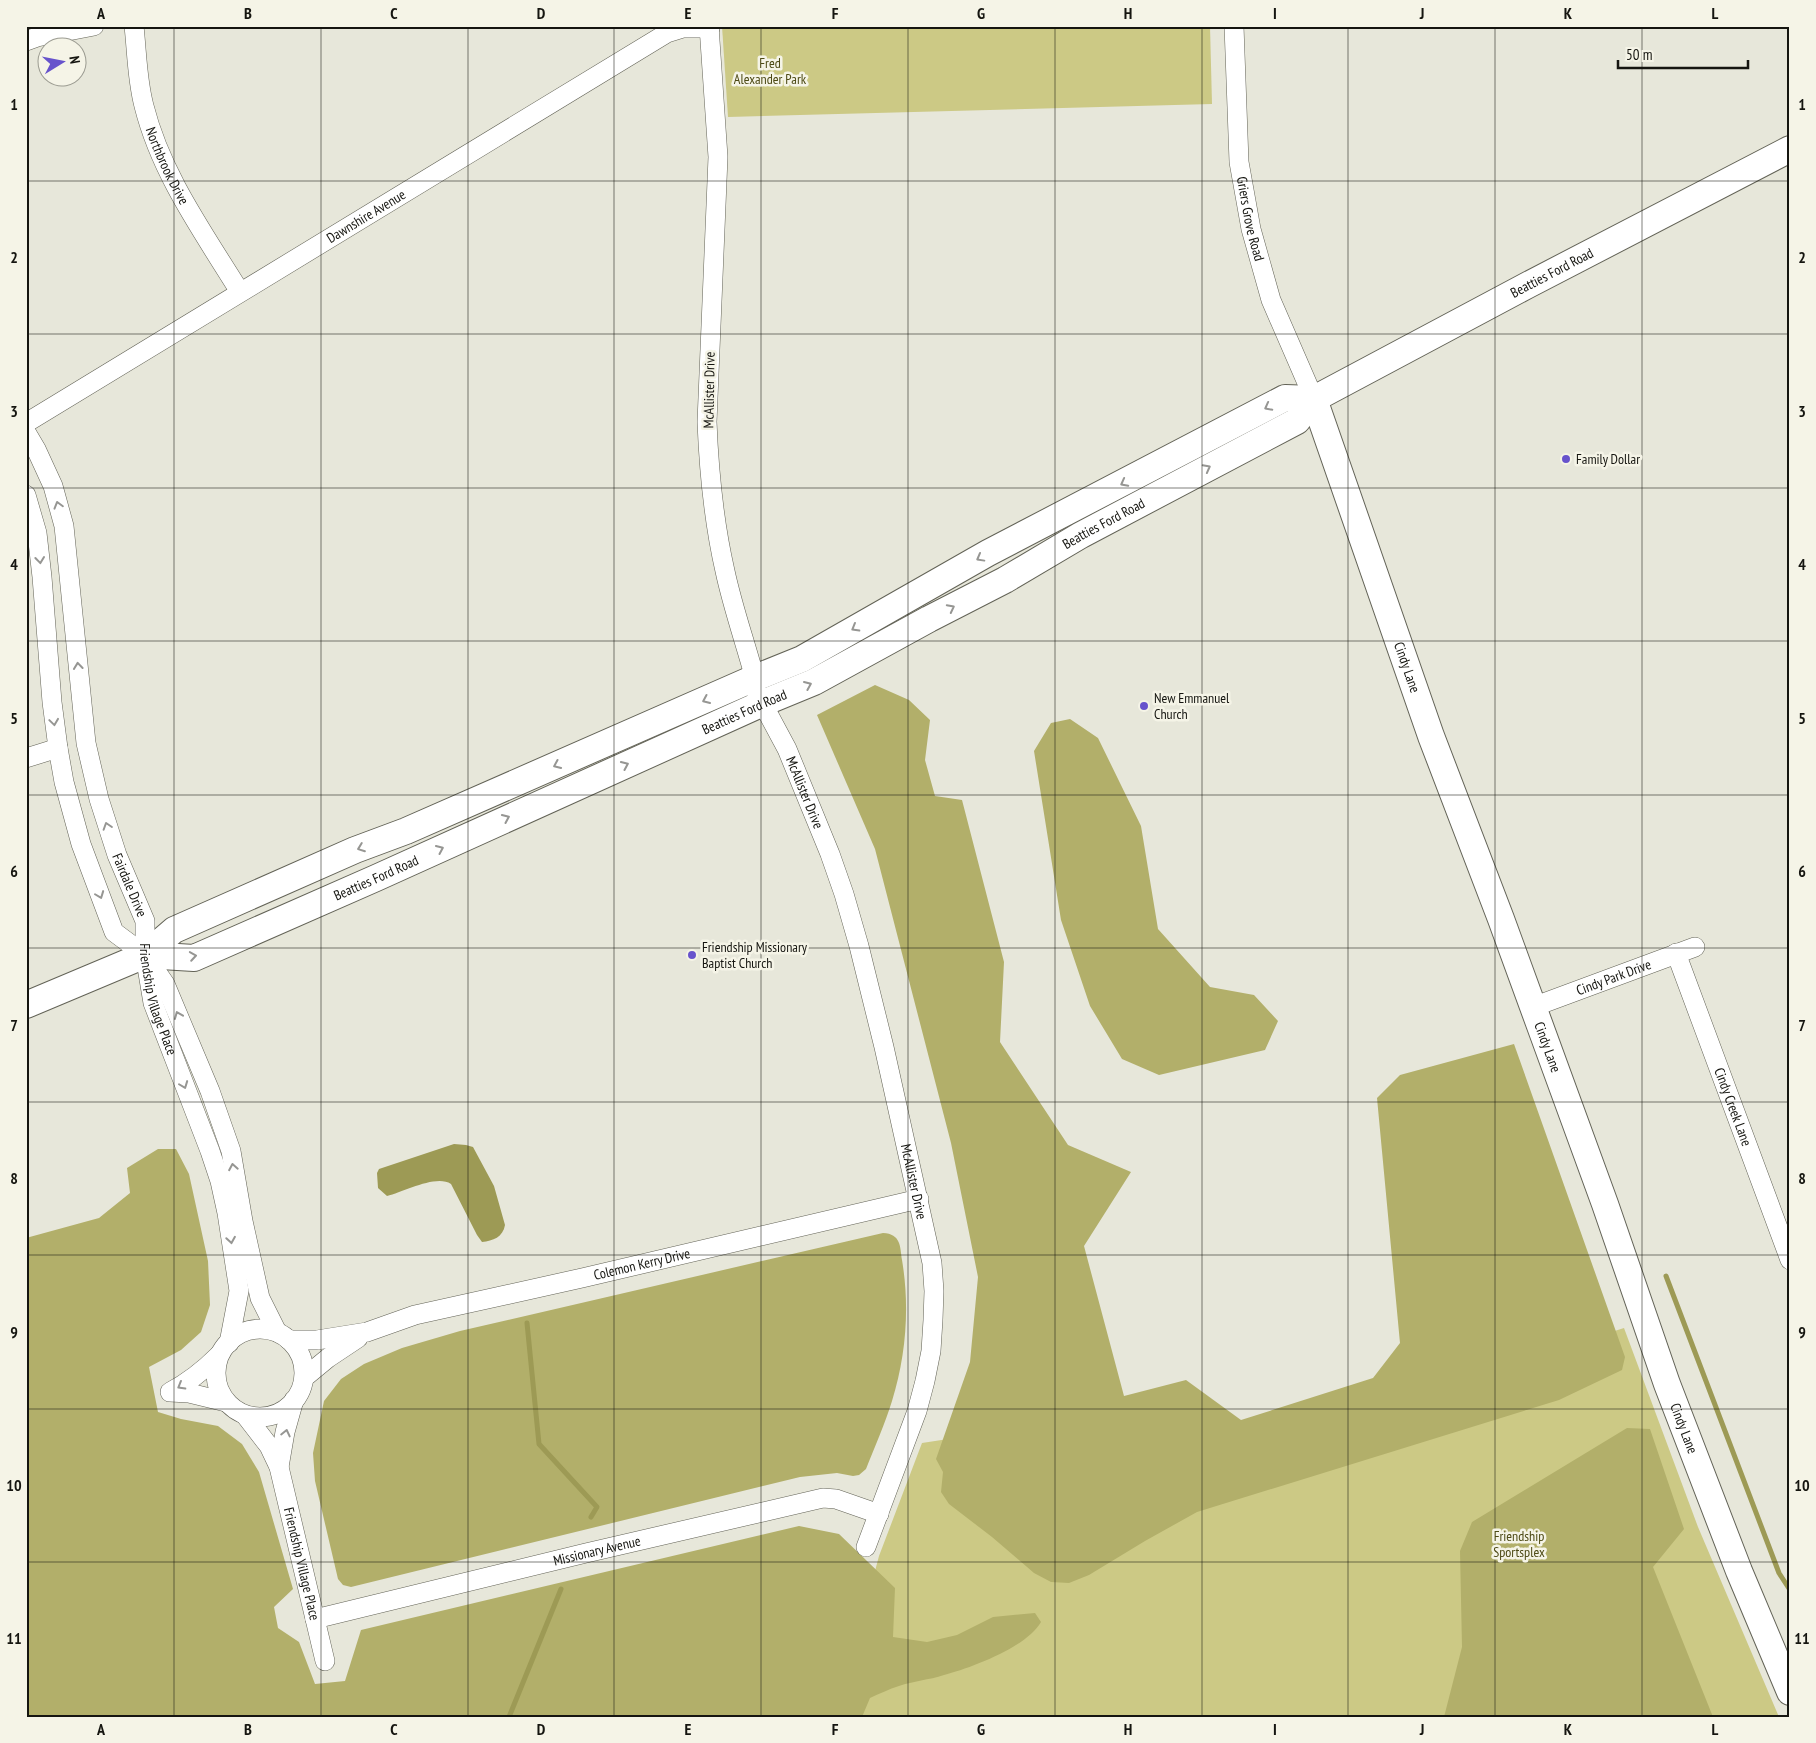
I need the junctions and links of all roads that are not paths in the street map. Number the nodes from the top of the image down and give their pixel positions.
1 (94, 26) edge
2 (134, 26) edge
3 (1234, 26) edge
4 (709, 27) edge
5 (26, 41) edge
6 (1790, 149) edge
7 (240, 292) junction
8 (1314, 399) junction
9 (26, 423) edge
10 (26, 432) edge
11 (26, 495) edge
12 (74, 632) junction
13 (47, 634) junction
14 (750, 680) junction
15 (763, 703) junction
16 (58, 748) junction
17 (26, 758) edge
18 (93, 774) junction
19 (64, 782) junction
20 (1695, 947) dead end
21 (1676, 953) junction
22 (145, 955) junction
23 (26, 1005) edge
24 (1533, 1006) junction
25 (919, 1199) junction
26 (1790, 1260) edge
27 (367, 1332) junction
28 (283, 1336) junction
29 (224, 1349) junction
30 (305, 1377) junction
31 (294, 1400) junction
32 (226, 1402) junction
33 (245, 1415) junction
34 (279, 1467) junction
35 (879, 1514) junction
36 (866, 1547) dead end
37 (315, 1619) junction
38 (325, 1661) dead end
39 (1790, 1692) edge

1 - 5 street
2 - 7 street, Northbrook Drive
3 - 8 street, Griers Grove Road
4 - 7 street, Dawnshire Avenue
4 - 14 street, McAllister Drive
6 - 8 main road, Beatties Ford Road
7 - 9 street, Dawnshire Avenue
8 -> 14 main road, Beatties Ford Road
15 -> 8 main road, Beatties Ford Road
8 - 24 main road, Cindy Lane
12 -> 10 street, Fairdale Drive
11 -> 13 street
12 - 13 street
18 -> 12 street, Fairdale Drive
13 -> 16 street
14 - 15 street, McAllister Drive
14 -> 22 main road, Beatties Ford Road
22 -> 15 main road, Beatties Ford Road
15 - 25 street, McAllister Drive
16 - 17 street
16 - 19 street
18 - 19 street
22 -> 18 street, Fairdale Drive
19 -> 22 street
20 - 21 street, Cindy Park Drive
21 - 24 street, Cindy Park Drive
21 - 26 street, Cindy Creek Lane
22 - 23 main road, Beatties Ford Road
28 -> 22 street, Friendship Village Place
22 -> 29 street, Friendship Village Place
24 - 39 main road, Cindy Lane
25 - 27 street, Colemon Kerry Drive
25 - 35 street, McAllister Drive
27 - 28 street, Colemon Kerry Drive
27 - 30 street, Colemon Kerry Drive
28 - 29 street
28 - 30 street
29 - 32 street
29 -> 32 street
30 - 31 street
31 - 33 street
34 -> 31 street, Friendship Village Place
32 - 33 street
33 - 34 street, Friendship Village Place
34 - 37 street, Friendship Village Place
35 - 36 street, McAllister Drive
35 - 37 street, Missionary Avenue
37 - 38 street, Friendship Village Place

